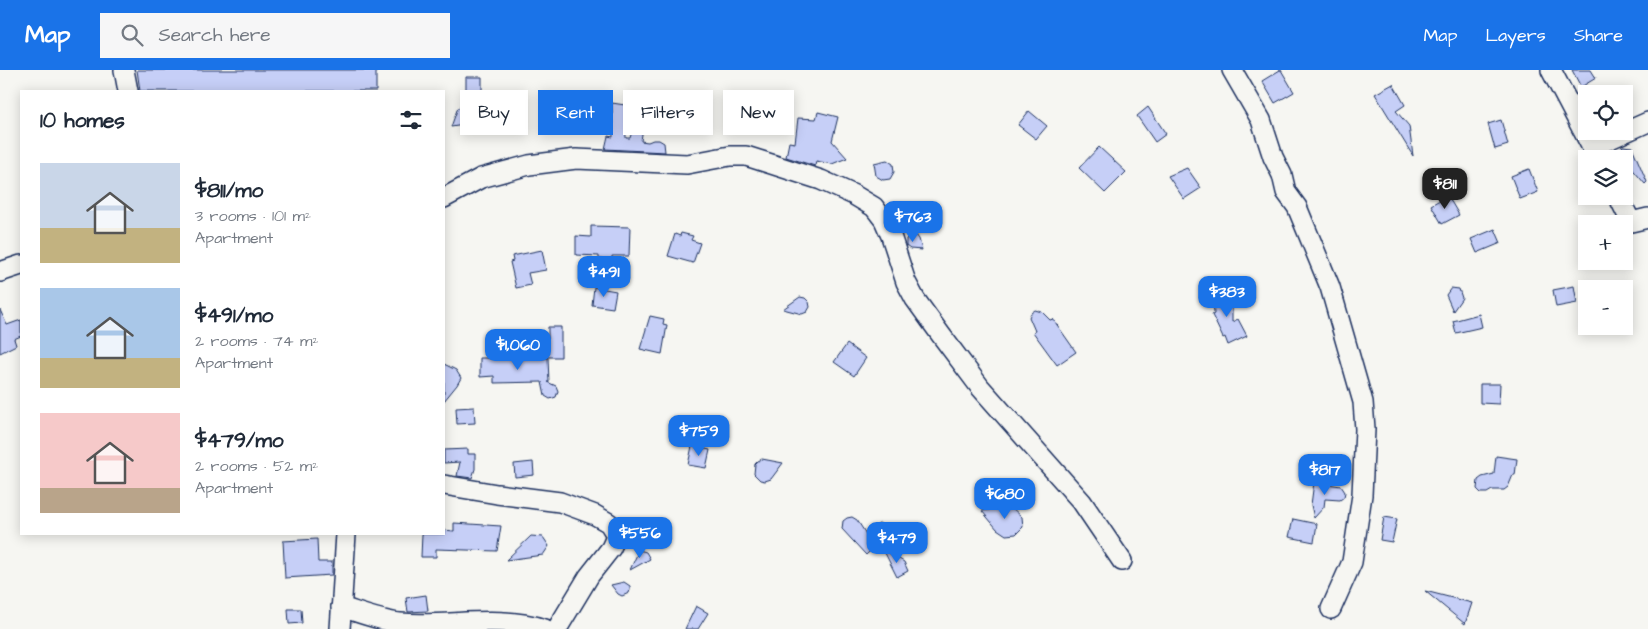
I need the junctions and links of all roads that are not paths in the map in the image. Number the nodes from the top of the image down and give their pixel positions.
1 (124, 70) edge
2 (1232, 70) edge
3 (1551, 70) edge
4 (128, 90) edge
5 (1648, 122) edge
6 (1593, 150) edge
7 (1600, 150) edge
8 (445, 197) edge
9 (1622, 205) edge
10 (1648, 218) edge
11 (20, 266) edge
12 (0, 272) edge
13 (445, 485) edge
14 (346, 535) edge
15 (1122, 561) dead end
16 (341, 607) junction
17 (1331, 609) dead end
18 (340, 629) edge
19 (545, 629) edge
20 (557, 629) edge

1 - 4 street
2 - 17 street
3 - 6 street
5 - 7 street
8 - 15 street
9 - 10 street
11 - 12 street
13 - 20 street
14 - 16 street
16 - 18 street
16 - 19 street

